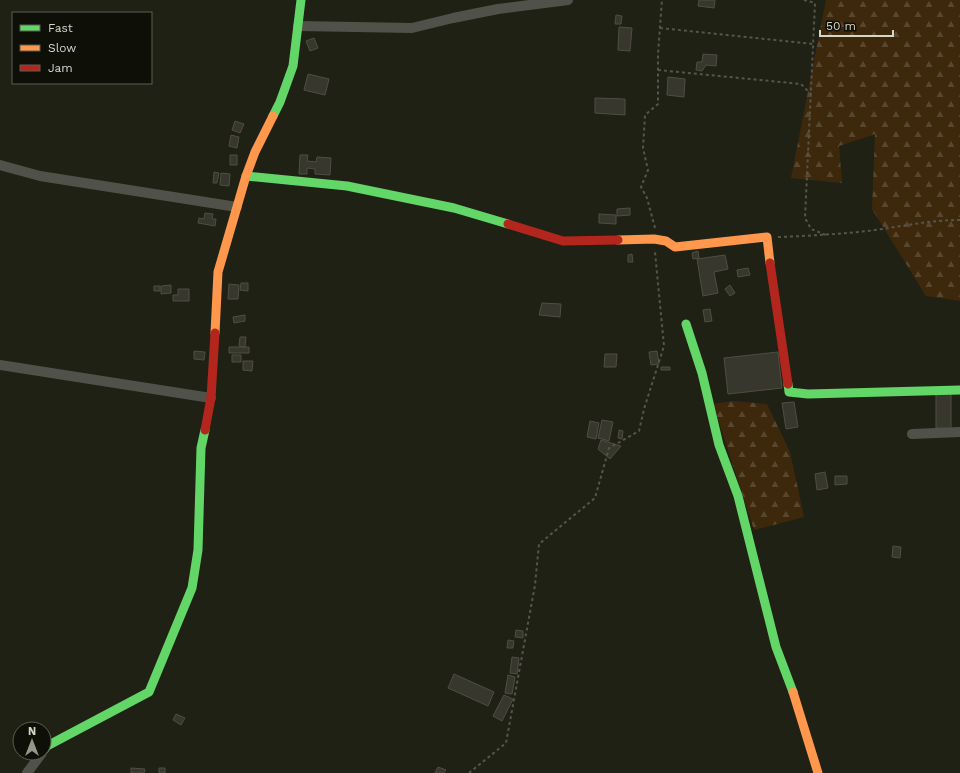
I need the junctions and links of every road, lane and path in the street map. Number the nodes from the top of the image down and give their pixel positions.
1 (301, 0) edge
2 (568, 0) edge
3 (662, 0) edge
4 (804, 0) edge
5 (298, 26) junction
6 (660, 28) junction
7 (813, 44) junction
8 (658, 70) junction
9 (811, 94) junction
10 (0, 165) edge
11 (246, 176) junction
12 (237, 207) junction
13 (960, 220) edge
14 (826, 235) junction
15 (767, 237) junction
16 (654, 239) junction
17 (666, 241) junction
18 (686, 324) dead end
19 (0, 365) edge
20 (960, 390) edge
21 (211, 398) junction
22 (960, 432) edge
23 (912, 434) dead end
24 (52, 743) edge
25 (36, 761) edge
26 (28, 773) edge
27 (469, 773) edge
28 (818, 773) edge

1 - 5 street
2 - 5 street
3 - 6 path
4 - 7 path
5 - 11 street
6 - 7 path
6 - 8 path
7 - 9 path
8 - 9 path
8 - 17 path
9 - 14 path
10 - 12 street
11 - 12 street
11 - 16 street
12 - 21 street
13 - 14 path
14 - 15 path
15 - 17 street
15 - 20 street
16 - 17 street
16 - 27 path
18 - 28 street
19 - 21 street
21 - 24 street
22 - 23 street
25 - 26 street

